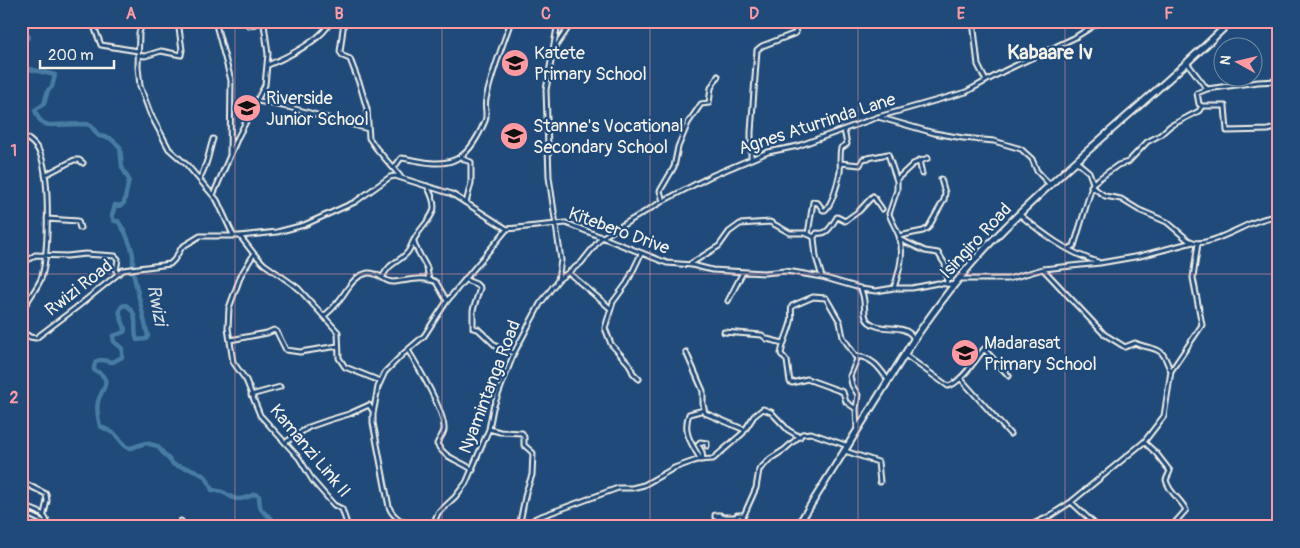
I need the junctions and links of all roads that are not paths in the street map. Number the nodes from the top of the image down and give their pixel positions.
1 (92, 21) edge
2 (143, 21) edge
3 (178, 21) edge
4 (215, 21) edge
5 (246, 21) edge
6 (331, 21) edge
7 (344, 21) edge
8 (512, 21) edge
9 (556, 21) edge
10 (573, 21) edge
11 (794, 21) edge
12 (973, 21) edge
13 (1101, 21) edge
14 (1231, 21) edge
15 (258, 22) edge
16 (553, 50) junction
17 (138, 53) junction
18 (1188, 64) junction
19 (268, 65) junction
20 (718, 76) dead end
21 (986, 81) junction
22 (1279, 81) edge
23 (1207, 89) junction
24 (258, 100) junction
25 (1202, 106) junction
26 (878, 116) junction
27 (1279, 126) edge
28 (368, 129) junction
29 (844, 130) junction
30 (21, 134) edge
31 (213, 139) dead end
32 (461, 156) junction
33 (751, 158) junction
34 (928, 158) dead end
35 (230, 159) junction
36 (919, 160) junction
37 (1077, 162) junction
38 (83, 163) dead end
39 (840, 163) junction
40 (394, 168) junction
41 (922, 174) dead end
42 (45, 175) junction
43 (400, 176) junction
44 (199, 179) junction
45 (941, 179) dead end
46 (897, 180) junction
47 (1051, 185) junction
48 (1092, 185) junction
49 (427, 186) junction
50 (213, 195) junction
51 (663, 201) junction
52 (466, 204) junction
53 (882, 209) dead end
54 (1019, 214) junction
55 (1279, 215) edge
56 (47, 219) junction
57 (556, 223) junction
58 (80, 228) dead end
59 (507, 229) junction
60 (808, 234) junction
61 (233, 236) junction
62 (240, 236) junction
63 (813, 237) junction
64 (899, 237) junction
65 (601, 238) junction
66 (414, 239) junction
67 (1193, 242) junction
68 (1198, 243) junction
69 (1068, 249) junction
70 (254, 254) junction
71 (641, 254) junction
72 (44, 255) junction
73 (1100, 263) junction
74 (688, 264) junction
75 (21, 265) edge
76 (1043, 269) junction
77 (743, 272) junction
78 (569, 273) junction
79 (118, 274) junction
80 (382, 276) junction
81 (822, 277) junction
82 (959, 279) junction
83 (429, 280) junction
84 (466, 280) junction
85 (558, 280) junction
86 (947, 283) junction
87 (954, 284) junction
88 (860, 288) junction
89 (894, 288) junction
90 (448, 300) junction
91 (728, 301) dead end
92 (610, 308) junction
93 (21, 312) edge
94 (324, 316) junction
95 (21, 331) edge
96 (724, 332) dead end
97 (230, 340) junction
98 (913, 341) junction
99 (783, 343) junction
100 (338, 346) junction
101 (408, 350) junction
102 (514, 352) junction
103 (686, 352) dead end
104 (904, 355) junction
105 (855, 356) junction
106 (1171, 371) junction
107 (1009, 376) dead end
108 (960, 378) junction
109 (639, 379) dead end
110 (888, 380) junction
111 (380, 382) junction
112 (280, 387) dead end
113 (251, 395) junction
114 (21, 409) edge
115 (856, 409) junction
116 (704, 410) junction
117 (373, 411) junction
118 (21, 420) edge
119 (489, 429) junction
120 (745, 430) junction
121 (857, 430) junction
122 (1010, 434) dead end
123 (800, 437) junction
124 (286, 442) junction
125 (1144, 442) junction
126 (707, 446) dead end
127 (847, 449) junction
128 (702, 460) junction
129 (473, 470) junction
130 (880, 482) dead end
131 (21, 486) edge
132 (1071, 502) junction
133 (21, 505) edge
134 (21, 511) edge
135 (44, 514) junction
136 (720, 515) dead end
137 (744, 515) junction
138 (181, 521) dead end
139 (48, 526) edge
140 (800, 526) edge
141 (179, 527) edge
142 (348, 527) edge
143 (421, 527) edge
144 (432, 527) edge
145 (519, 527) edge
146 (524, 527) edge
147 (738, 527) edge
148 (1027, 527) edge
149 (1098, 527) edge
150 (1171, 527) edge

1 - 17 street
2 - 17 street
3 - 17 street
4 - 35 street
5 - 15 street
6 - 19 street
7 - 28 street
8 - 32 street
9 - 16 street
10 - 16 street
11 - 33 street
12 - 21 street
13 - 21 street, Agnes Aturrinda Lane
14 - 18 main road, Isingiro Road
15 - 19 street
16 - 57 street
17 - 44 street
18 - 23 street
18 - 37 main road, Isingiro Road
19 - 24 street
20 - 51 street
21 - 26 street, Agnes Aturrinda Lane
22 - 23 street
23 - 25 street
24 - 28 street
24 - 35 street
25 - 27 street
25 - 48 street
26 - 29 street, Agnes Aturrinda Lane
26 - 47 street
28 - 40 street
29 - 33 street, Agnes Aturrinda Lane
29 - 39 street
30 - 42 street
31 - 44 street
32 - 40 street
32 - 52 street
33 - 51 street, Agnes Aturrinda Lane
34 - 36 street
35 - 50 street
36 - 41 street
36 - 46 street
37 - 47 main road, Isingiro Road
37 - 48 street
38 - 42 street
39 - 46 street
39 - 60 street
40 - 43 street
42 - 56 street
43 - 49 street
43 - 62 street
44 - 50 street
45 - 64 street
46 - 64 street
47 - 54 main road, Isingiro Road
48 - 67 street
48 - 69 street
49 - 52 street
49 - 66 street
50 - 61 street
51 - 65 street, Agnes Aturrinda Lane
52 - 59 street
53 - 63 street
54 - 69 street
54 - 82 main road, Isingiro Road
55 - 68 street
56 - 58 street
56 - 72 street
57 - 59 street, Kitebero Drive
57 - 65 street, Kitebero Drive
57 - 85 street
59 - 84 street
60 - 63 street
60 - 74 street
61 - 62 street
61 - 79 street, Rwizi Road
62 - 70 street
63 - 81 street
64 - 86 street
64 - 89 street
65 - 71 street, Kitebero Drive
65 - 78 street, Agnes Aturrinda Lane
66 - 80 street
66 - 83 street
67 - 68 street
67 - 73 street
68 - 106 street
69 - 73 street
70 - 94 street
70 - 97 street, Kamanzi Link II
71 - 74 street, Kitebero Drive
71 - 92 street
72 - 75 street
72 - 79 street
72 - 93 street
73 - 76 street
74 - 77 street, Kitebero Drive
76 - 82 street
76 - 106 street
77 - 81 street, Kitebero Drive
77 - 91 street
78 - 85 street, Agnes Aturrinda Lane
78 - 92 street
79 - 95 street, Rwizi Road
80 - 83 street
80 - 94 street
81 - 88 street, Kitebero Drive
82 - 87 main road, Isingiro Road
83 - 90 street
84 - 90 street
84 - 102 street
85 - 102 street, Nyamintanga Road
86 - 87 street, Kitebero Drive
86 - 89 street, Kitebero Drive
87 - 98 main road, Isingiro Road
88 - 89 street, Kitebero Drive
88 - 98 street
90 - 101 street
92 - 109 street
94 - 100 street
96 - 99 street
97 - 100 street
97 - 113 street, Kamanzi Link II
98 - 104 main road, Isingiro Road
99 - 105 street
99 - 115 street
100 - 111 street
101 - 111 street
101 - 129 street
102 - 119 street, Nyamintanga Road
103 - 116 street
104 - 108 street
104 - 110 main road, Isingiro Road
105 - 110 street
105 - 115 street
106 - 125 street
107 - 108 street
108 - 122 street
110 - 121 main road, Isingiro Road
111 - 117 street
112 - 113 street
113 - 124 street, Kamanzi Link II
114 - 118 street
115 - 121 street
116 - 120 street
116 - 128 street
117 - 124 street
117 - 143 street
119 - 129 street, Nyamintanga Road
119 - 145 street
120 - 123 street
120 - 128 street
121 - 127 main road, Isingiro Road
123 - 127 street
123 - 137 street
124 - 142 street, Kamanzi Link II
125 - 132 street
125 - 150 street
126 - 128 street
127 - 130 street
127 - 140 main road, Isingiro Road
128 - 146 street
129 - 144 street, Nyamintanga Road
131 - 135 street
132 - 148 street
132 - 149 street
133 - 135 street
134 - 139 street
135 - 139 street
136 - 137 street
137 - 147 street
138 - 141 street

